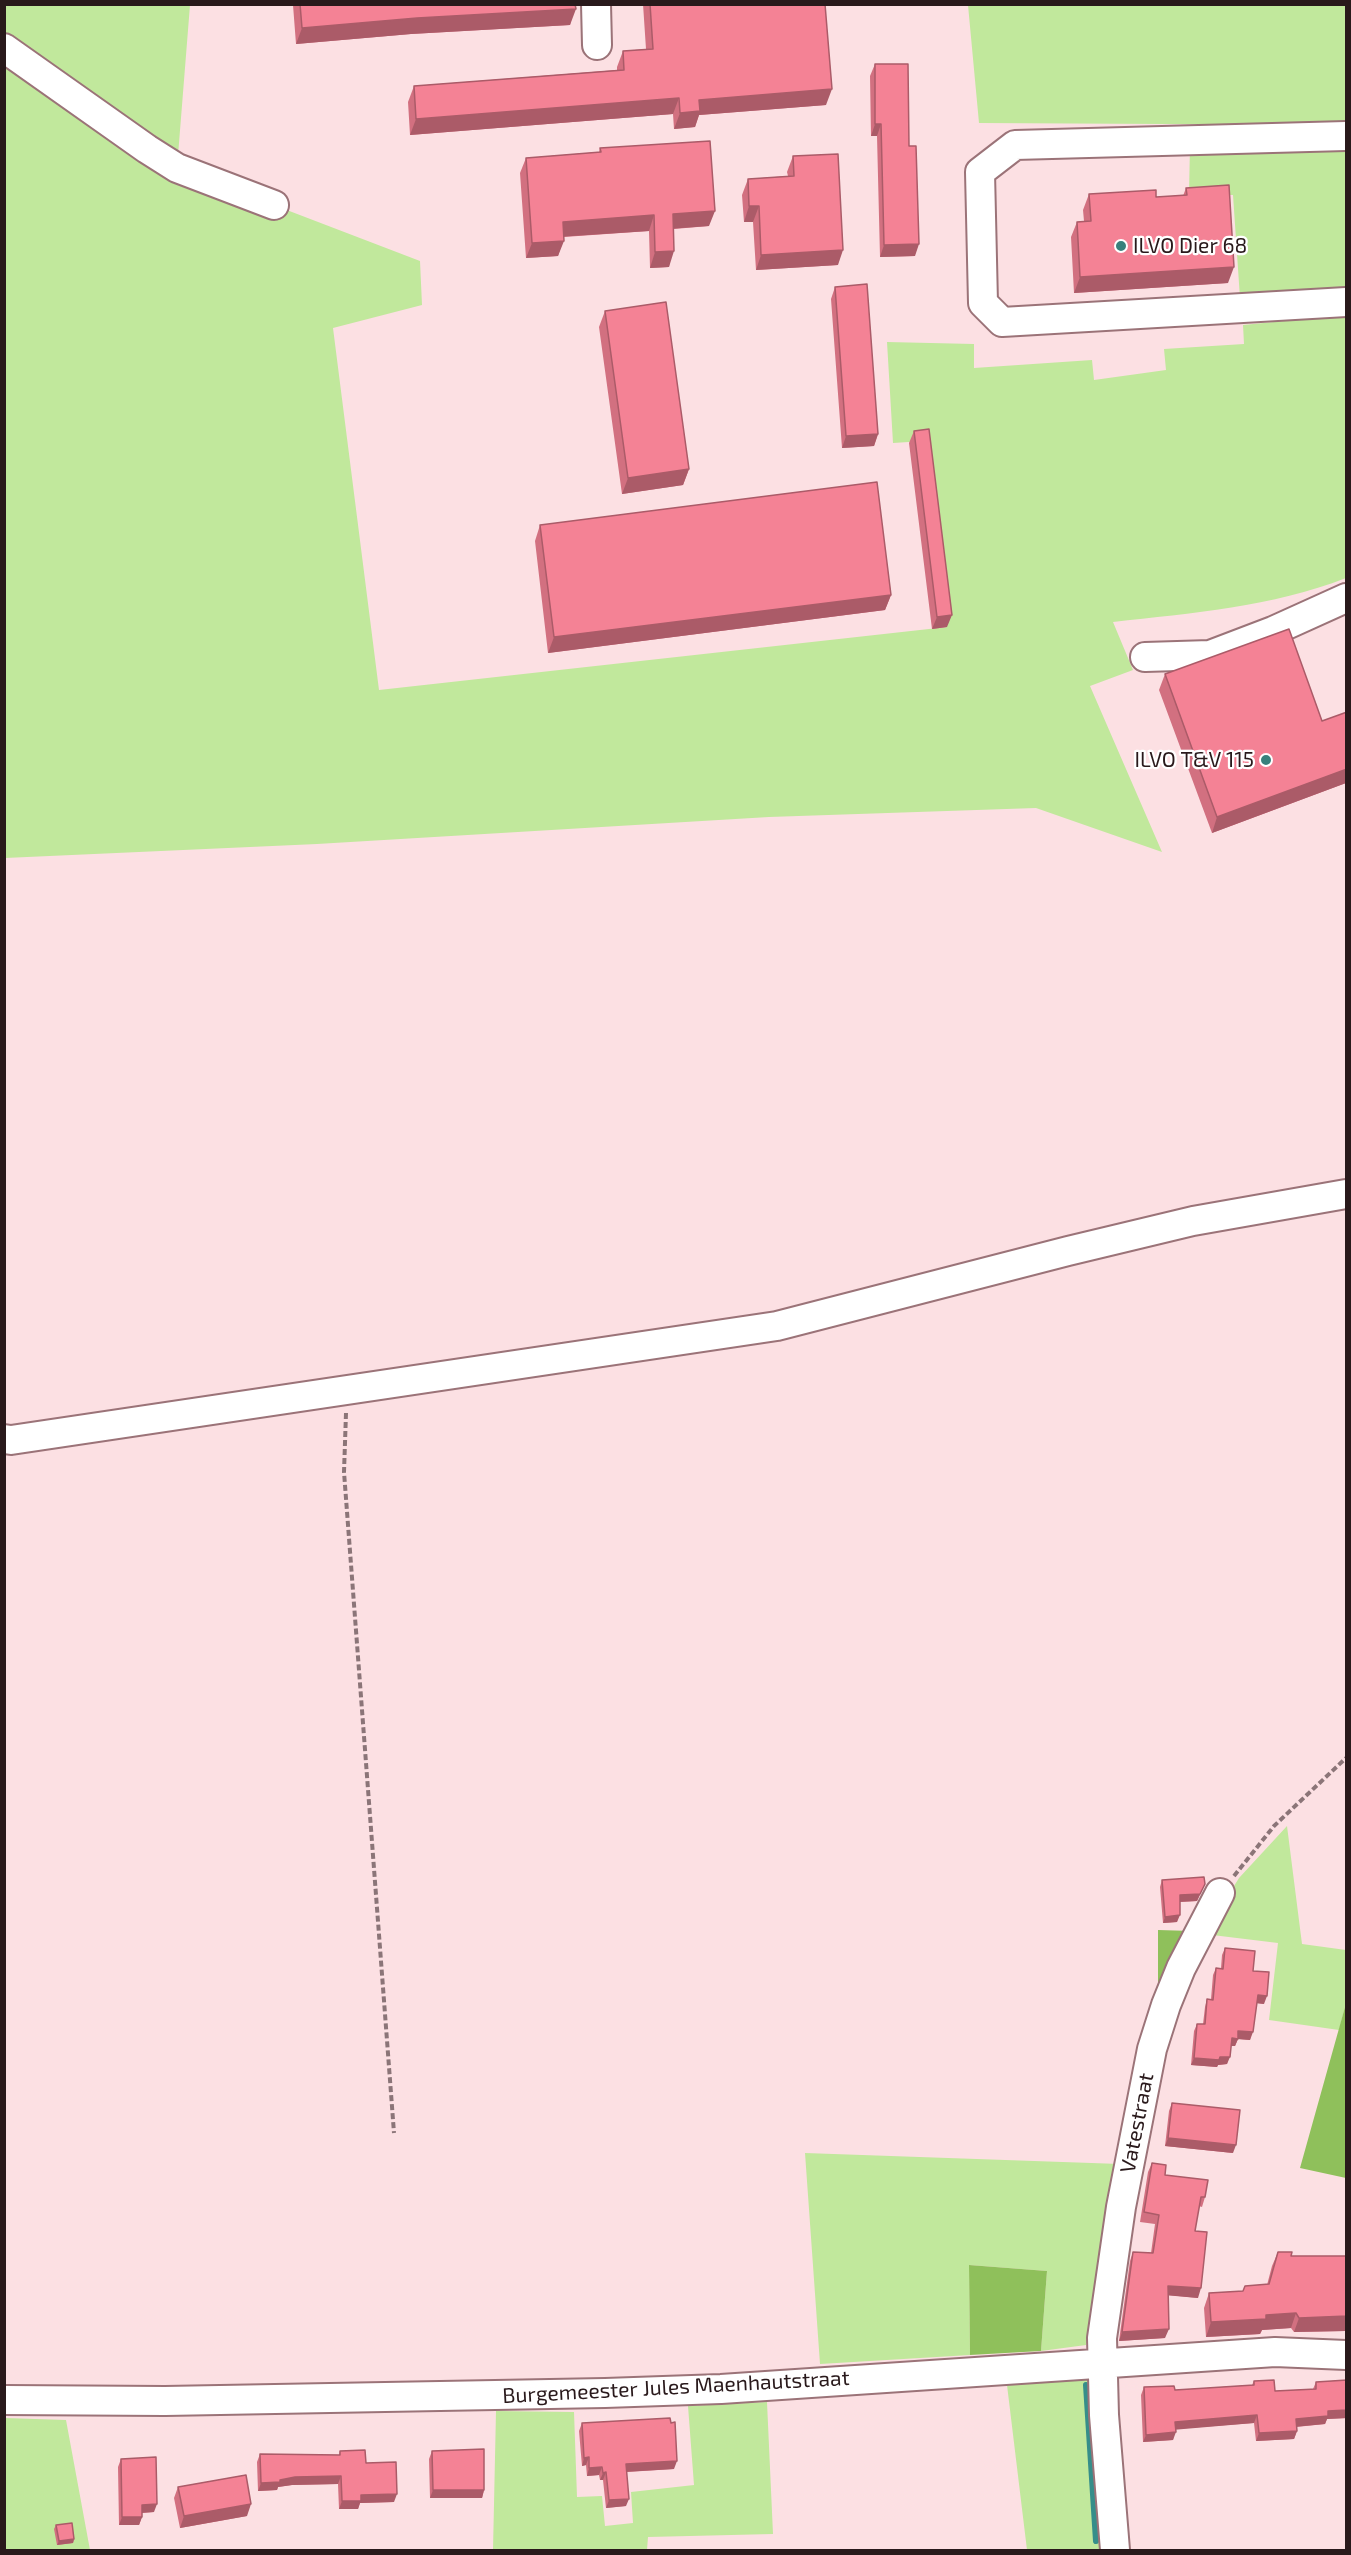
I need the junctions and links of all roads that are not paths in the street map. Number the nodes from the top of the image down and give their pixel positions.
1 (596, 4) edge
2 (597, 45) dead end
3 (4, 48) edge
4 (1347, 136) edge
5 (274, 205) dead end
6 (1347, 302) edge
7 (1347, 598) edge
8 (1145, 657) dead end
9 (1347, 1194) edge
10 (4, 1439) edge
11 (1220, 1893) road end
12 (1347, 2355) edge
13 (1103, 2362) junction
14 (4, 2400) edge
15 (1115, 2550) edge

1 - 2 street
3 - 5 street
4 - 6 street
7 - 8 street
9 - 10 street
11 - 13 street, Vatestraat
12 - 13 street, Burgemeester Jules Maenhautstraat
13 - 14 street, Burgemeester Jules Maenhautstraat
13 - 15 street, Vatestraat

